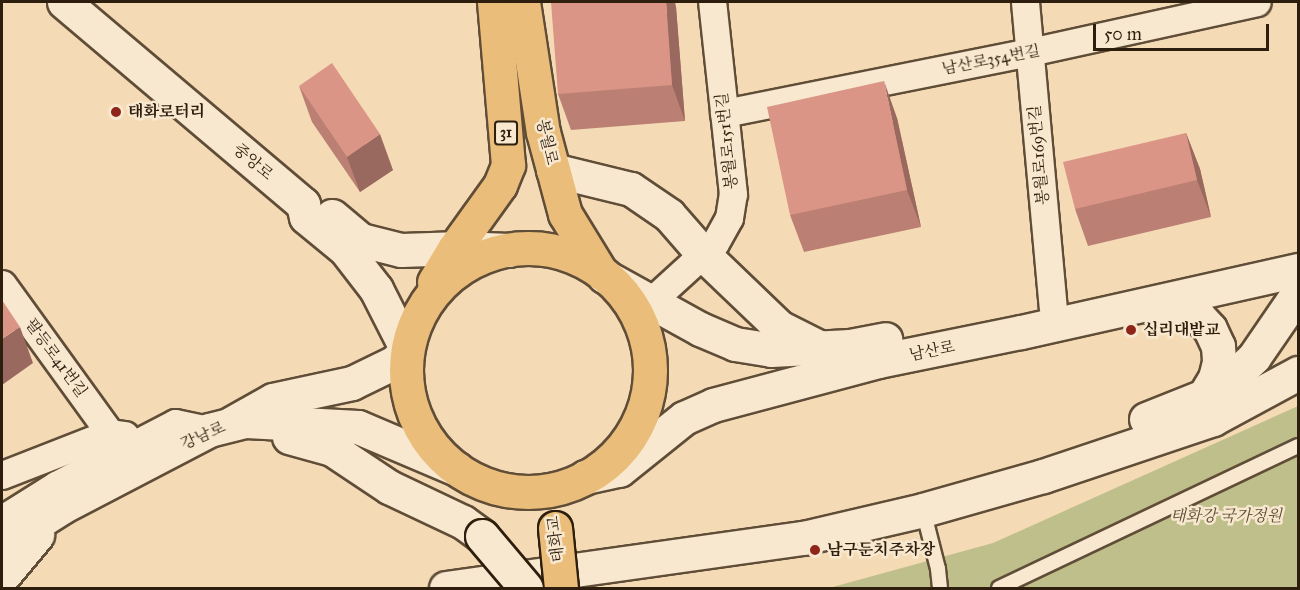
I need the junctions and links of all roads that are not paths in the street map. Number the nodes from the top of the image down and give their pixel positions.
1 (64, 2) edge
2 (494, 2) edge
3 (523, 2) edge
4 (712, 2) edge
5 (1025, 2) edge
6 (1257, 2) edge
7 (1030, 52) junction
8 (724, 113) junction
9 (553, 170) junction
10 (303, 204) junction
11 (454, 249) junction
12 (509, 250) junction
13 (1298, 253) edge
14 (703, 254) junction
15 (603, 274) junction
16 (2, 284) edge
17 (1299, 292) edge
18 (428, 298) junction
19 (644, 307) junction
20 (1053, 308) junction
21 (1116, 309) junction
22 (821, 347) junction
23 (407, 350) junction
24 (1299, 373) edge
25 (1204, 396) junction
26 (221, 426) junction
27 (110, 433) junction
28 (144, 437) junction
29 (1299, 446) edge
30 (457, 469) junction
31 (2, 475) edge
32 (1043, 476) junction
33 (585, 477) junction
34 (549, 491) junction
35 (59, 496) junction
36 (2, 505) edge
37 (923, 510) junction
38 (2, 519) edge
39 (2, 545) edge
40 (2, 577) edge
41 (446, 588) edge
42 (526, 588) edge
43 (561, 588) edge
44 (940, 588) edge
45 (999, 588) edge

1 - 10 main road, 중앙로
2 - 11 main road, 31
3 - 9 main road, 봉월로
4 - 8 street, 봉월로151번길
5 - 7 street, 봉월로169번길
6 - 7 street, 남산로354번길
7 - 8 street, 남산로354번길
7 - 20 street, 봉월로169번길
8 - 14 street, 봉월로151번길
9 - 14 main road
9 - 15 main road, 봉월로
10 - 11 main road
10 - 23 main road, 중앙로
11 - 12 main road
11 - 18 main road
12 - 15 main road
12 - 18 main road
13 - 20 main road, 남산로
13 - 21 main road, 남산로
14 - 19 street, 봉월로151번길
14 - 22 main road
15 - 19 main road
16 - 27 street, 팔등로41번길
17 - 25 main road
18 - 23 main road
19 - 22 main road, 남산로
19 - 33 main road
20 - 22 main road, 남산로
21 - 25 main road
21 - 33 main road, 남산로
23 - 26 main road
23 - 30 main road
24 - 32 main road
25 - 32 main road
26 - 28 street
26 - 30 main road, 강남로
26 - 35 main road, 강남로
26 - 42 main road, bridge
27 - 28 street
27 - 31 street
28 - 35 street
29 - 45 lane
30 - 34 main road
32 - 37 main road
33 - 34 main road
34 - 43 main road, 태화교, bridge
35 - 36 street
35 - 38 street
35 - 39 main road, 강남로
35 - 40 main road
37 - 41 main road
37 - 44 lane

